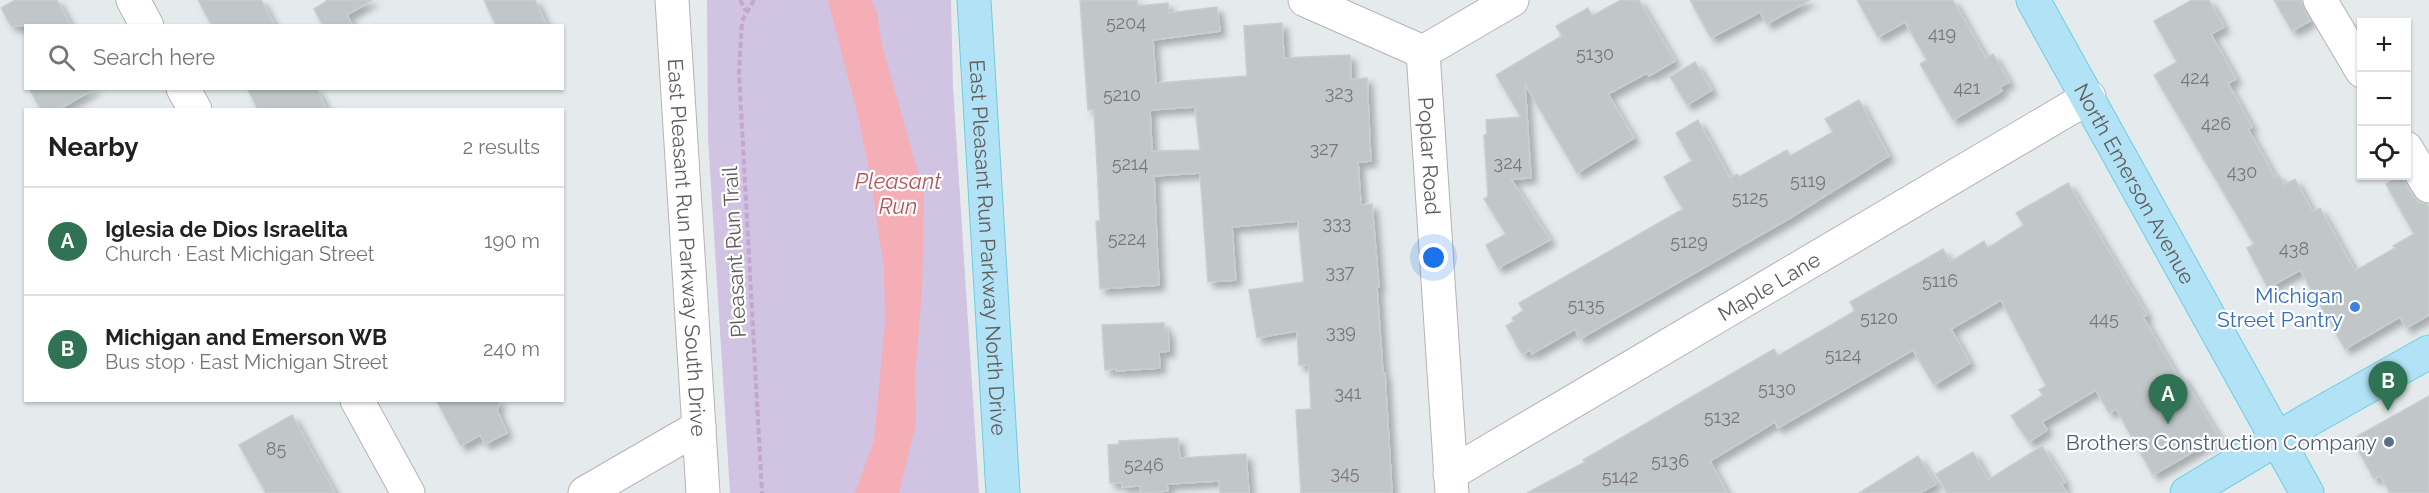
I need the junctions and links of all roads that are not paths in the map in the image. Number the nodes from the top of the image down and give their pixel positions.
1 (133, 0) edge
2 (672, 0) edge
3 (974, 0) edge
4 (1305, 0) edge
5 (1512, 0) edge
6 (2033, 0) edge
7 (2320, 0) edge
8 (146, 24) edge
9 (1423, 52) junction
10 (2357, 64) edge
11 (184, 90) edge
12 (2089, 98) junction
13 (194, 108) edge
14 (2411, 156) edge
15 (2429, 186) edge
16 (2429, 352) edge
17 (358, 402) edge
18 (699, 427) junction
19 (2278, 438) junction
20 (1451, 484) edge
21 (408, 493) edge
22 (585, 493) edge
23 (703, 493) edge
24 (1003, 493) edge
25 (2187, 493) edge
26 (2307, 493) edge

1 - 8 street
2 - 18 street, East Pleasant Run Parkway South Drive
3 - 24 main road, East Pleasant Run Parkway North Drive
4 - 9 street
5 - 9 street
6 - 12 main road, North Emerson Avenue
7 - 10 street
9 - 20 street, Poplar Road
11 - 13 street
12 - 19 main road, North Emerson Avenue
12 - 20 street, Maple Lane
14 - 15 street
16 - 19 main road
17 - 21 street
18 - 22 street
18 - 23 street, East Pleasant Run Parkway South Drive
19 - 25 main road
19 - 26 main road, North Emerson Avenue

